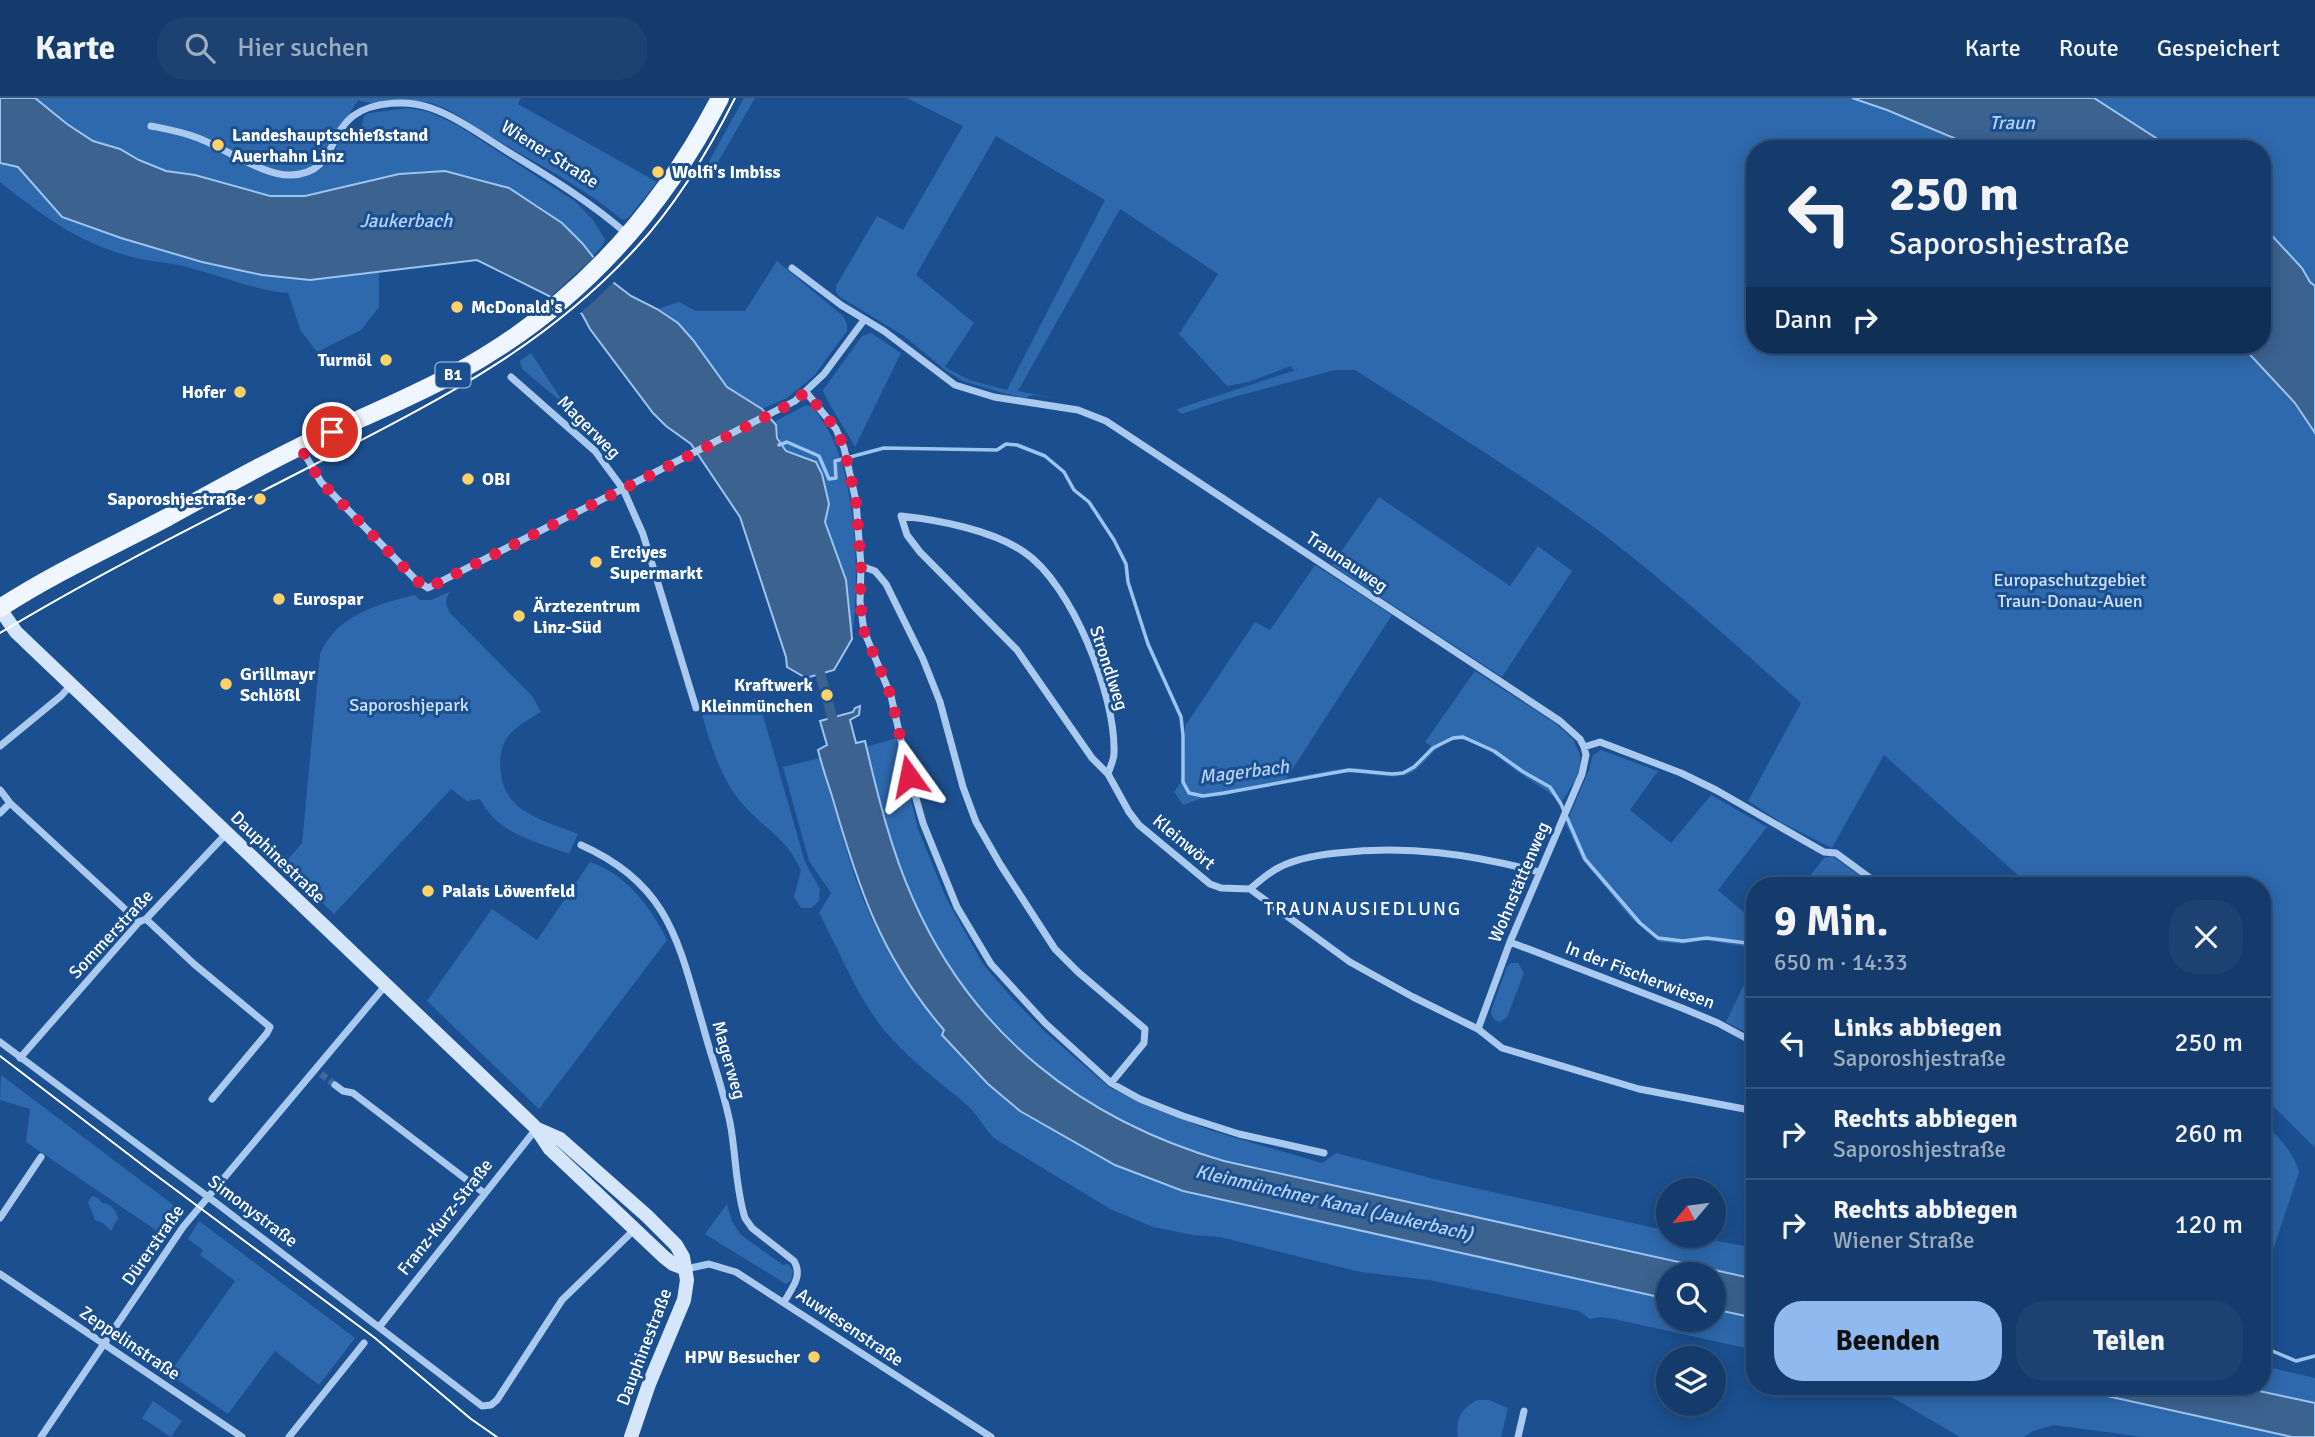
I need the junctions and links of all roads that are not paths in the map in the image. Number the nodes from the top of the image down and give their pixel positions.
1 (720, 98) edge
2 (151, 126) dead end
3 (629, 235) junction
4 (792, 268) dead end
5 (864, 320) junction
6 (511, 377) dead end
7 (806, 392) junction
8 (300, 447) junction
9 (623, 489) junction
10 (901, 516) joint
11 (861, 566) junction
12 (0, 608) edge
13 (71, 685) junction
14 (696, 708) dead end
15 (0, 746) edge
16 (1584, 747) junction
17 (1108, 774) junction
18 (0, 790) edge
19 (10, 803) junction
20 (0, 813) edge
21 (226, 834) junction
22 (581, 845) dead end
23 (1539, 873) junction
24 (1869, 877) edge
25 (1250, 889) junction
26 (142, 921) junction
27 (1510, 942) junction
28 (385, 986) junction
29 (1478, 1029) junction
30 (1746, 1038) edge
31 (0, 1042) edge
32 (20, 1058) junction
33 (314, 1068) junction
34 (321, 1074) tunnel mouth
35 (1111, 1083) junction
36 (335, 1085) tunnel mouth
37 (212, 1099) dead end
38 (1746, 1109) edge
39 (536, 1128) junction
40 (1324, 1153) dead end
41 (41, 1157) dead end
42 (484, 1193) junction
43 (208, 1197) junction
44 (0, 1219) edge
45 (636, 1229) junction
46 (686, 1269) junction
47 (0, 1274) edge
48 (784, 1302) junction
49 (380, 1326) junction
50 (364, 1343) dead end
51 (103, 1345) junction
52 (1524, 1411) dead end
53 (41, 1437) edge
54 (242, 1437) edge
55 (289, 1437) edge
56 (631, 1437) edge
57 (991, 1437) edge
58 (1518, 1437) edge

1 - 3 main road, B1
2 - 3 street, Wiener Straße
3 - 8 main road, B1
4 - 5 street, Traunauweg
5 - 7 street
5 - 16 street, Traunauweg
6 - 9 street, Magerweg
7 - 9 street
7 - 11 street
8 - 9 street
8 - 12 main road, B1
9 - 14 street, Magerweg
10 - 17 street, Kleinwört
10 - 17 street, Strondlweg
11 - 35 street
11 - 35 street
12 - 13 main road, Dauphinestraße
13 - 15 street
13 - 21 main road, Dauphinestraße
16 - 23 street, Wohnstättenweg
16 - 24 street
17 - 25 street, Kleinwört
18 - 19 street
19 - 20 street
19 - 26 street
21 - 26 street, Sommerstraße
21 - 28 main road, Dauphinestraße
22 - 48 street, Magerweg
23 - 25 street
23 - 27 street, Wohnstättenweg
25 - 29 street
26 - 32 street, Sommerstraße
26 - 37 street
27 - 29 street, Wohnstättenweg
27 - 30 street, In der Fischerwiesen
28 - 33 street, Dürerstraße
28 - 39 main road, Dauphinestraße
29 - 38 street
31 - 32 street, Simonystraße
32 - 43 street, Simonystraße
33 - 34 street
33 - 43 street, Dürerstraße
35 - 40 street
36 - 42 street
39 - 42 street, Franz-Kurz-Straße
39 - 45 main road, Dauphinestraße
39 - 46 main road, Dauphinestraße
41 - 44 street
42 - 49 street, Franz-Kurz-Straße
43 - 49 street, Simonystraße
43 - 51 street, Dürerstraße
45 - 46 main road, Dauphinestraße
45 - 49 street, Simonystraße
46 - 48 street, Auwiesenstraße
46 - 56 main road, Dauphinestraße
47 - 51 street, Zeppelinstraße
48 - 57 street, Auwiesenstraße
50 - 55 street
51 - 53 street, Dürerstraße
51 - 54 street, Zeppelinstraße
52 - 58 street

